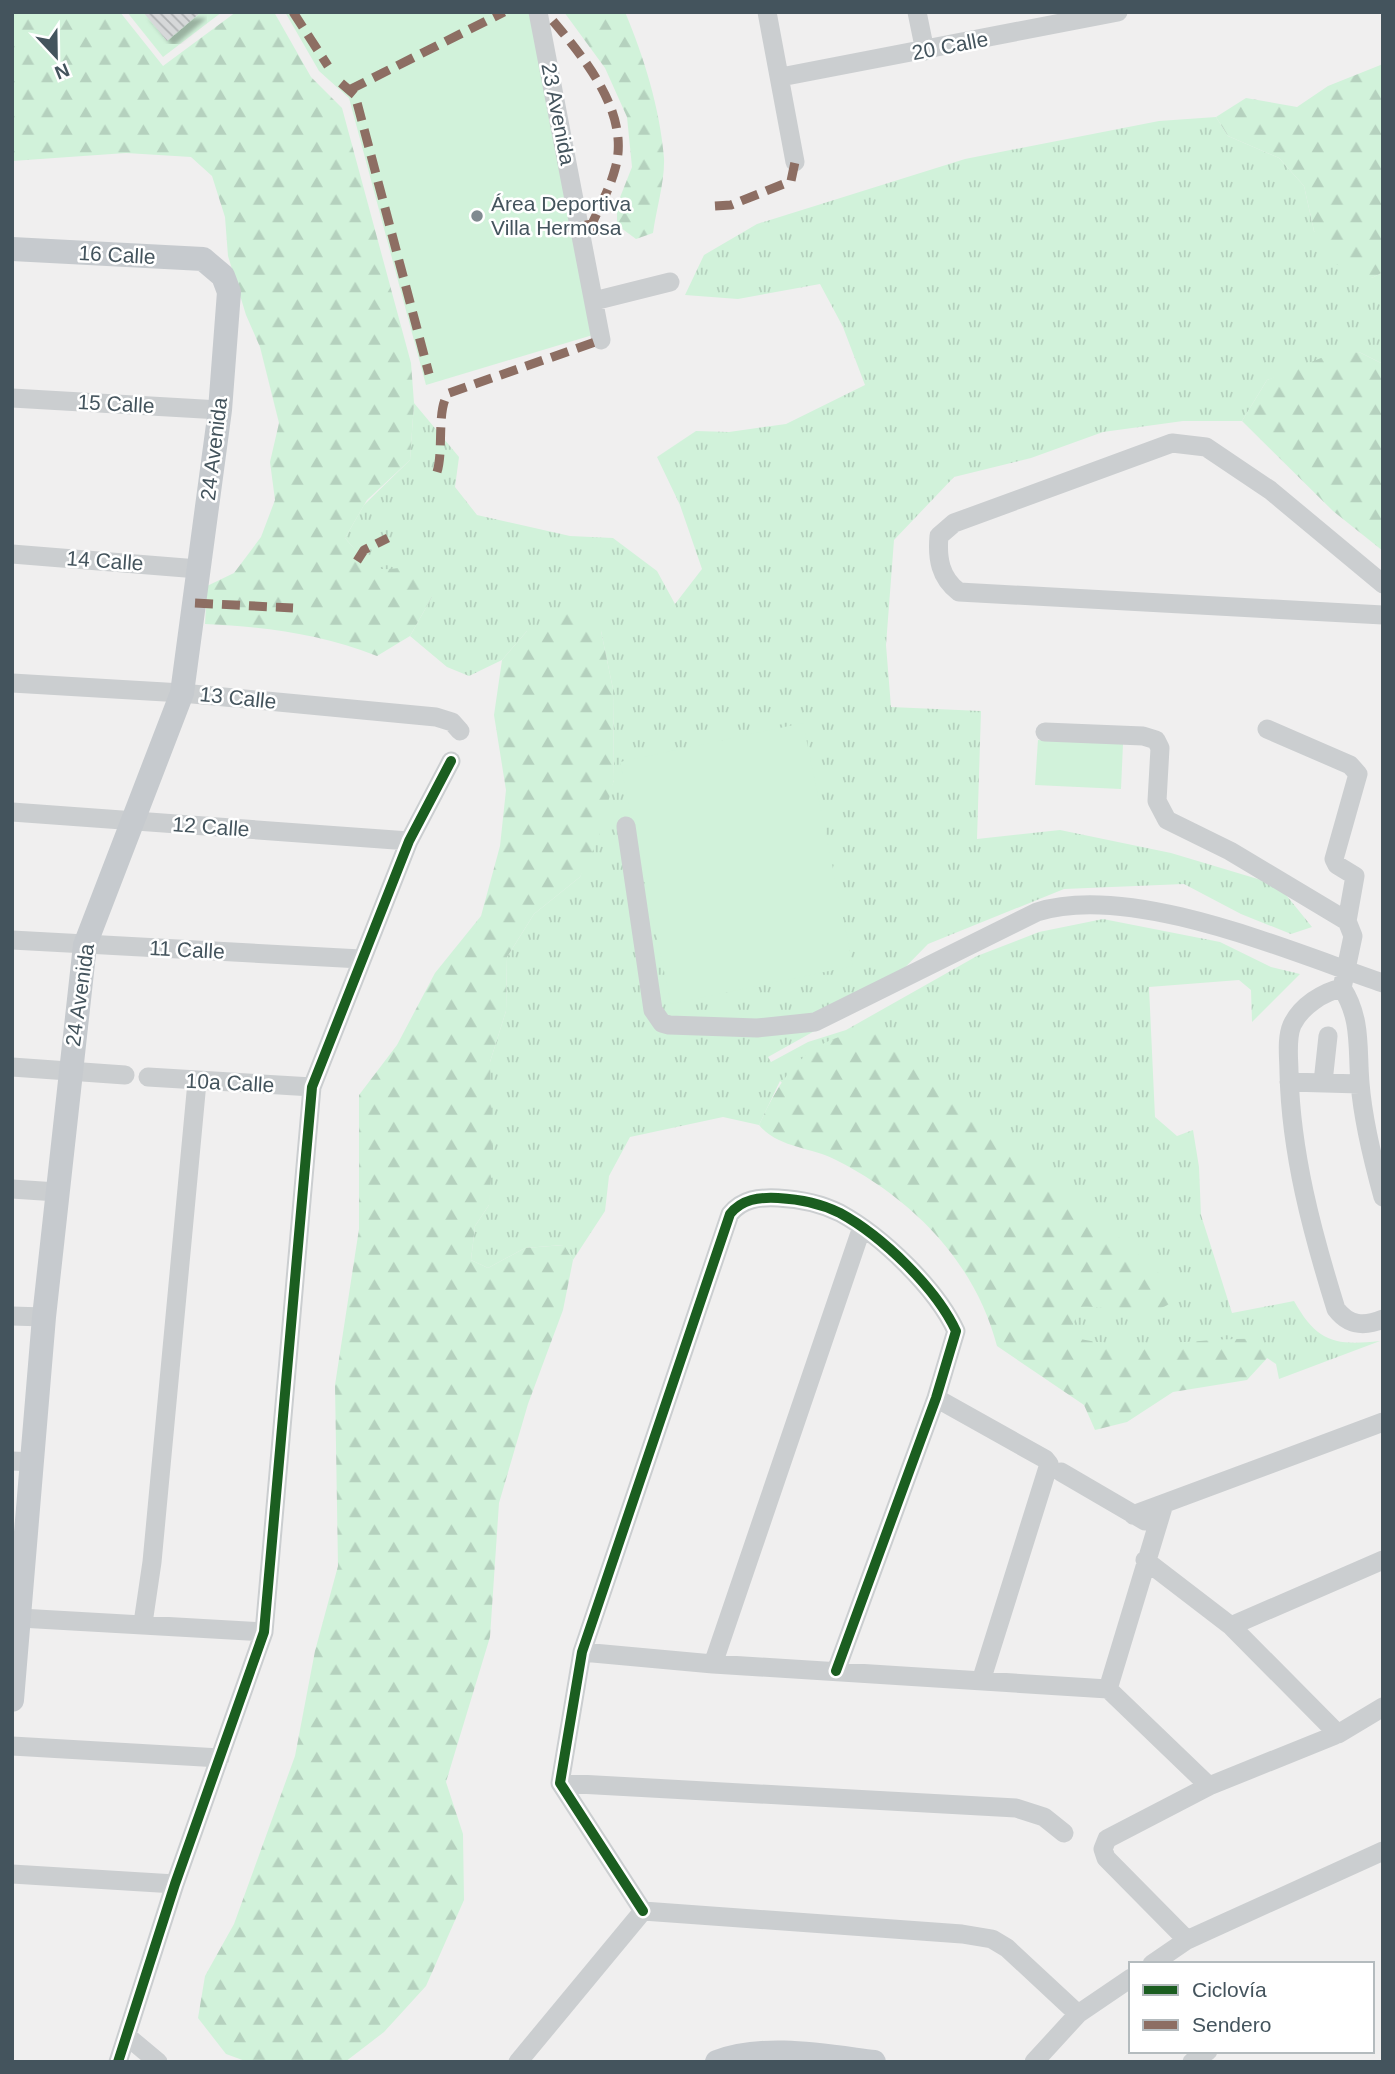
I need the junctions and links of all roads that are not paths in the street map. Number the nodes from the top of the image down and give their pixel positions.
1 (538, 12) edge
2 (767, 12) edge
3 (917, 12) edge
4 (1118, 12) edge
5 (1061, 18) edge
6 (925, 51) junction
7 (781, 77) junction
8 (796, 162) dead end
9 (12, 249) edge
10 (218, 269) joint
11 (670, 282) dead end
12 (594, 301) junction
13 (601, 340) dead end
14 (12, 398) edge
15 (220, 410) junction
16 (12, 554) edge
17 (198, 569) junction
18 (1383, 584) edge
19 (1383, 615) edge
20 (12, 683) edge
21 (182, 693) junction
22 (1267, 729) dead end
23 (460, 731) dead end
24 (1045, 732) dead end
25 (451, 761) dead end
26 (12, 811) edge
27 (134, 820) junction
28 (626, 826) dead end
29 (409, 841) junction
30 (1347, 920) junction
31 (12, 940) edge
32 (85, 945) junction
33 (361, 959) junction
34 (1345, 979) junction
35 (1383, 983) edge
36 (1328, 1036) dead end
37 (12, 1067) edge
38 (70, 1070) junction
39 (125, 1075) dead end
40 (148, 1077) dead end
41 (197, 1082) junction
42 (1289, 1082) junction
43 (1323, 1082) junction
44 (1360, 1084) junction
45 (312, 1087) junction
46 (12, 1189) edge
47 (57, 1192) junction
48 (1383, 1197) edge
49 (862, 1227) junction
50 (12, 1316) edge
51 (44, 1317) junction
52 (1383, 1319) edge
53 (936, 1398) junction
54 (1383, 1422) edge
55 (23, 1462) edge
56 (1062, 1472) dead end
57 (1164, 1504) junction
58 (1133, 1515) junction
59 (1155, 1526) junction
60 (1145, 1560) junction
61 (1383, 1560) edge
62 (20, 1618) junction
63 (143, 1623) junction
64 (1231, 1626) junction
65 (264, 1632) junction
66 (582, 1652) junction
67 (713, 1664) junction
68 (836, 1671) junction
69 (981, 1681) junction
70 (1108, 1689) junction
71 (12, 1700) edge
72 (1383, 1707) edge
73 (1338, 1734) junction
74 (12, 1746) edge
75 (220, 1758) junction
76 (560, 1783) junction
77 (1209, 1786) junction
78 (1064, 1833) dead end
79 (1383, 1852) edge
80 (12, 1874) edge
81 (174, 1884) junction
82 (643, 1911) junction
83 (1186, 1940) junction
84 (1155, 1962) edge
85 (1129, 1979) edge
86 (1079, 2014) junction
87 (128, 2037) junction
88 (118, 2062) edge
89 (158, 2062) edge
90 (518, 2062) edge
91 (717, 2062) edge
92 (874, 2062) edge
93 (1034, 2062) edge

1 - 12 street, 23 Avenida
2 - 7 street
3 - 6 street
4 - 5 street, 20 Calle
5 - 6 street, 20 Calle
6 - 7 street, 20 Calle
7 - 8 street
9 - 10 main road, 16 Calle
10 - 15 main road, 24 Avenida
11 - 12 street
12 - 13 street, 23 Avenida
14 - 15 street, 15 Calle
15 - 17 main road, 24 Avenida
16 - 17 street, 14 Calle
17 - 21 main road, 24 Avenida
18 - 19 street
20 - 21 street, 13 Calle
21 - 23 street, 13 Calle
21 - 27 main road, 24 Avenida
22 - 30 street
24 - 30 street
25 - 29 street
26 - 27 street, 12 Calle
27 - 29 street, 12 Calle
27 - 32 main road, 24 Avenida
28 - 34 street
29 - 33 street
30 - 34 street
31 - 32 street, 11 Calle
32 - 33 street, 11 Calle
32 - 38 main road, 24 Avenida
33 - 45 street
34 - 35 street
34 - 42 street
34 - 44 street
36 - 43 street
37 - 38 street
38 - 39 street
38 - 47 main road, 24 Avenida
40 - 41 street, 10a Calle
41 - 45 street, 10a Calle
41 - 63 street
42 - 43 street
42 - 52 street
43 - 44 street
44 - 48 street
45 - 65 street
46 - 47 street
47 - 51 main road, 24 Avenida
49 - 53 street
49 - 66 street
49 - 67 street
50 - 51 street
51 - 55 main road, 24 Avenida
53 - 68 street
53 - 69 street
54 - 57 street
55 - 62 main road, 24 Avenida
56 - 58 street
57 - 58 street
57 - 59 street
58 - 59 street
59 - 60 street
60 - 64 street
60 - 70 street
61 - 64 street
62 - 63 street
62 - 71 main road, 24 Avenida
63 - 65 street
64 - 73 street
65 - 75 street
66 - 67 street
66 - 76 street
67 - 68 street
68 - 69 street
69 - 70 street
70 - 77 street
72 - 73 street
73 - 77 street
74 - 75 street
75 - 81 street
76 - 78 street
76 - 82 street
77 - 83 street
79 - 83 street
80 - 81 street
81 - 87 street
82 - 86 street
82 - 90 street
83 - 84 street
85 - 86 street
86 - 93 street
87 - 88 street
87 - 89 street
91 - 92 main road

